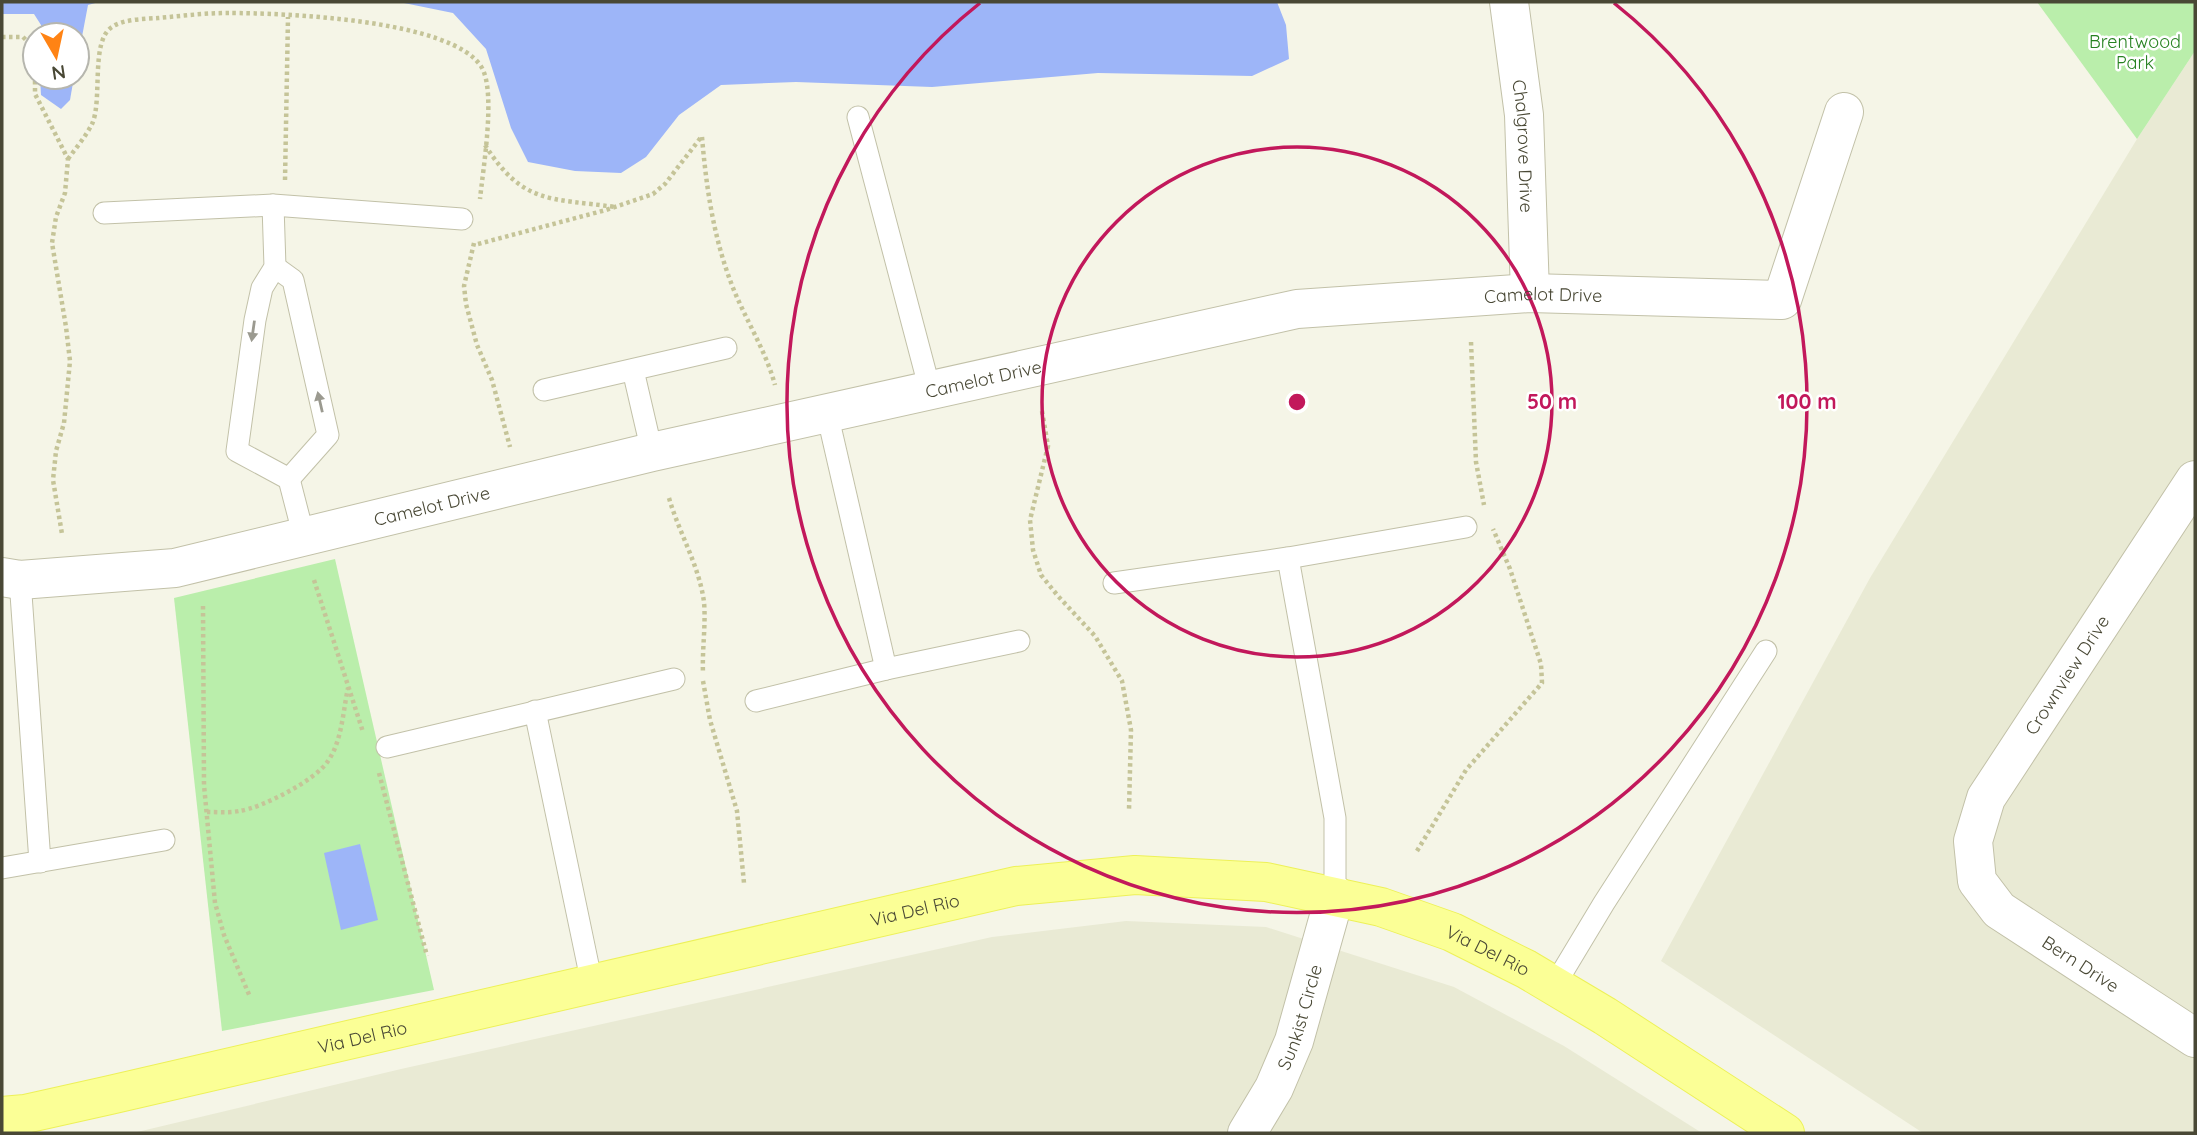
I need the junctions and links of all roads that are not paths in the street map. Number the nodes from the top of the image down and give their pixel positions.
1 (1509, 2) edge
2 (1844, 113) dead end
3 (858, 117) dead end
4 (279, 205) junction
5 (104, 213) dead end
6 (473, 219) road end
7 (275, 267) junction
8 (1530, 293) junction
9 (726, 348) dead end
10 (633, 370) junction
11 (544, 390) dead end
12 (930, 390) junction
13 (827, 413) junction
14 (652, 452) junction
15 (289, 479) junction
16 (2195, 480) edge
17 (1466, 527) dead end
18 (304, 537) junction
19 (1288, 558) junction
20 (11, 578) edge
21 (1114, 583) dead end
22 (1019, 641) dead end
23 (1766, 651) dead end
24 (886, 669) junction
25 (674, 679) dead end
26 (756, 701) dead end
27 (535, 711) junction
28 (387, 747) dead end
29 (164, 840) dead end
30 (40, 862) junction
31 (2, 868) edge
32 (1977, 881) joint
33 (1335, 895) junction
34 (592, 984) junction
35 (1555, 986) junction
36 (2195, 1038) edge
37 (2, 1116) edge
38 (1779, 1132) edge
39 (1247, 1133) edge

1 - 8 street, Chalgrove Drive
2 - 8 street, Camelot Drive
3 - 12 lane
4 - 5 lane
4 - 6 lane
4 - 7 lane
15 -> 7 lane
7 -> 15 lane
8 - 12 street, Camelot Drive
9 - 10 lane
10 - 11 lane
10 - 14 lane
12 - 13 street, Camelot Drive
13 - 14 street, Camelot Drive
13 - 24 lane
14 - 18 street, Camelot Drive
15 - 18 lane
16 - 32 street, Crownview Drive
17 - 19 lane
18 - 20 street, Camelot Drive
19 - 21 lane
19 - 33 lane
20 - 30 lane
22 - 24 lane
23 - 35 lane
24 - 26 lane
25 - 27 lane
27 - 28 lane
27 - 34 lane
29 - 30 lane
30 - 31 lane
32 - 36 street, Bern Drive
33 - 34 main road, Via Del Rio
33 - 35 main road, Via Del Rio
33 - 39 street, Sunkist Circle
34 - 37 main road, Via Del Rio
35 - 38 main road, Via Del Rio

